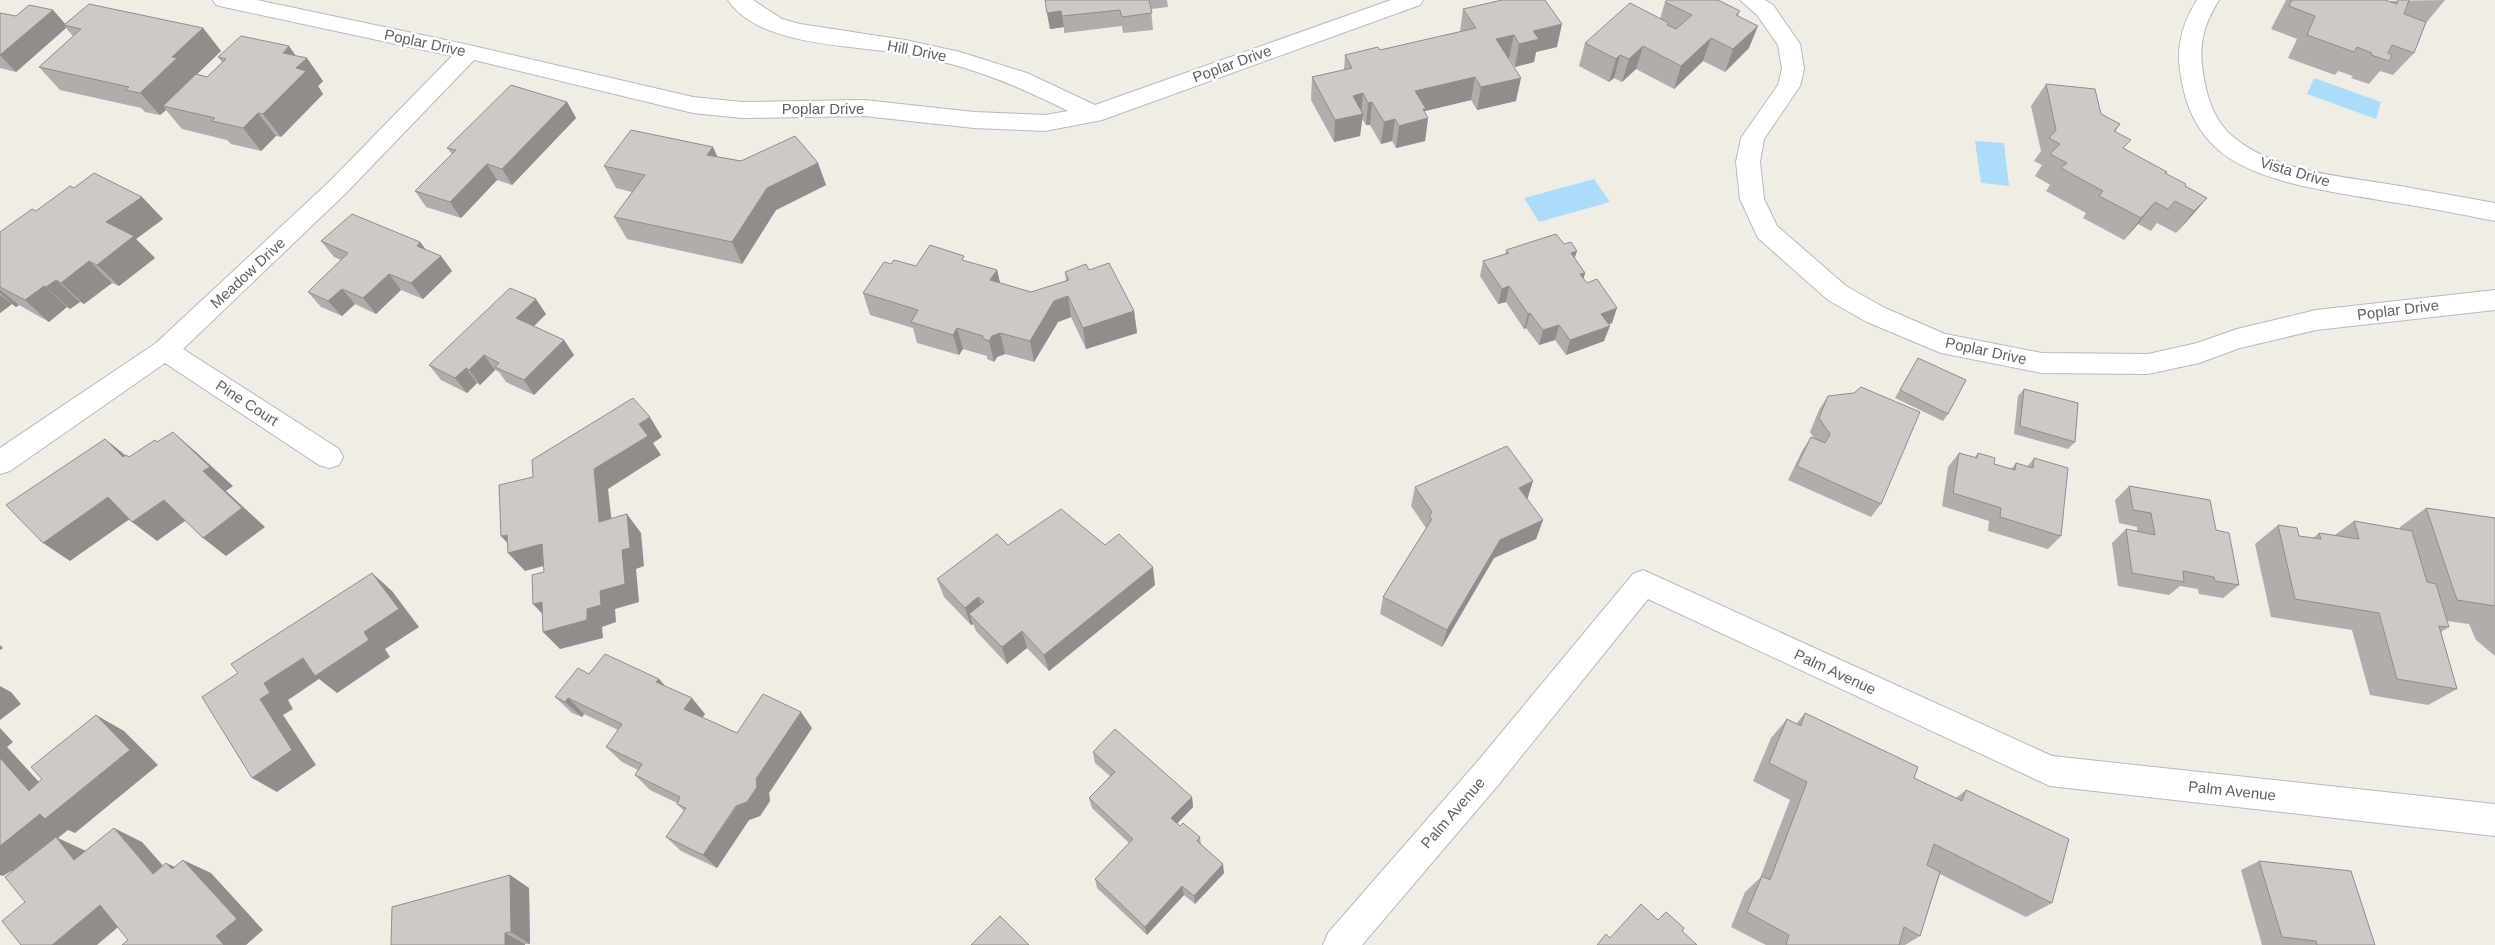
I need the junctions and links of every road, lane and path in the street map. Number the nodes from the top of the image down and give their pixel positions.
1 (224, 0) edge
2 (739, 0) edge
3 (1412, 0) edge
4 (1751, 0) edge
5 (2208, 0) edge
6 (469, 52) junction
7 (1094, 114) junction
8 (2495, 212) edge
9 (2495, 300) edge
10 (165, 350) junction
11 (329, 457) dead end
12 (0, 463) edge
13 (2495, 820) edge
14 (1340, 945) edge

1 - 6 street, Poplar Drive
2 - 7 street, Hill Drive
3 - 7 street, Poplar Drive
4 - 9 street, Poplar Drive
5 - 8 street, Vista Drive
6 - 7 street, Poplar Drive
6 - 10 street, Meadow Drive
10 - 11 street, Pine Court
10 - 12 street, Meadow Drive
13 - 14 street, Palm Avenue

